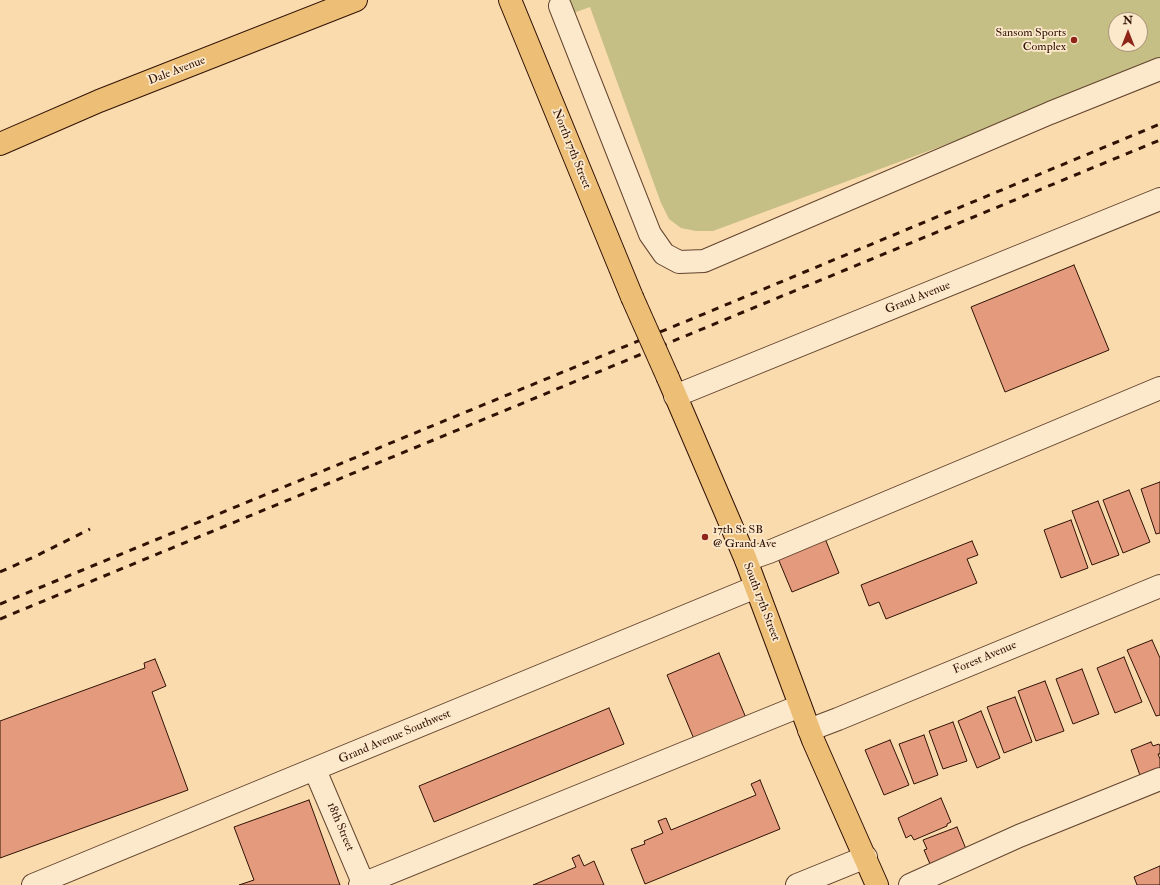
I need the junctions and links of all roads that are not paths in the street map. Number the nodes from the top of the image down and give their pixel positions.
1 (356, 0) edge
2 (510, 0) edge
3 (560, 6) dead end
4 (1160, 69) edge
5 (0, 144) edge
6 (1160, 199) edge
7 (632, 297) joint
8 (671, 387) junction
9 (1160, 388) edge
10 (746, 560) junction
11 (1160, 586) edge
12 (756, 587) junction
13 (800, 706) junction
14 (809, 730) junction
15 (315, 770) junction
16 (1160, 779) edge
17 (866, 857) junction
18 (363, 884) edge
19 (33, 885) edge
20 (797, 885) edge
21 (878, 885) edge
22 (910, 885) edge

1 - 5 main road, Dale Avenue
2 - 7 main road, North 17th Street
3 - 4 street
6 - 8 street, Grand Avenue
7 - 8 main road, South 17th Street, bridge
8 - 10 main road, South 17th Street
9 - 10 street
10 - 12 main road, South 17th Street
11 - 14 street, Forest Avenue
12 - 13 main road, South 17th Street
12 - 15 street, Grand Avenue Southwest
13 - 14 main road, South 17th Street
13 - 18 street
14 - 17 main road, South 17th Street
15 - 18 street, 18th Street
15 - 19 street, Grand Avenue Southwest
16 - 22 street
17 - 20 street
17 - 21 main road, South 17th Street

